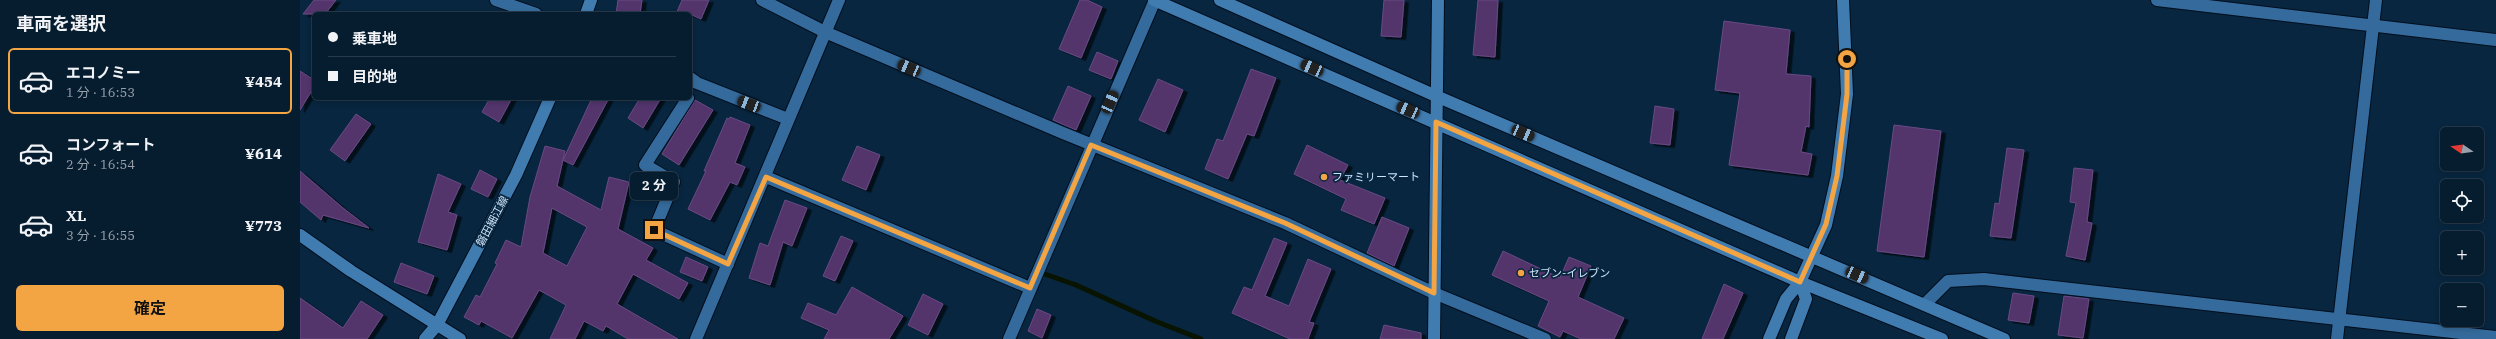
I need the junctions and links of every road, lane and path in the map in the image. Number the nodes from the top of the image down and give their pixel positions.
1 (496, 0) edge
2 (591, 0) edge
3 (762, 0) edge
4 (839, 0) edge
5 (1155, 0) edge
6 (1220, 0) edge
7 (1438, 0) edge
8 (1843, 0) edge
9 (2157, 0) edge
10 (2376, 0) edge
11 (530, 12) edge
12 (587, 12) edge
13 (2373, 25) junction
14 (825, 32) junction
15 (2496, 40) edge
16 (694, 80) edge
17 (1436, 96) junction
18 (549, 100) edge
19 (687, 100) edge
20 (788, 119) junction
21 (1436, 122) junction
22 (1091, 145) junction
23 (766, 177) junction
24 (300, 236) edge
25 (1811, 255) junction
26 (728, 264) junction
27 (1800, 282) junction
28 (1030, 288) junction
29 (1434, 293) junction
30 (1925, 304) junction
31 (2339, 318) junction
32 (436, 324) junction
33 (2496, 337) edge
34 (426, 339) edge
35 (460, 339) edge
36 (696, 339) edge
37 (1009, 339) edge
38 (1434, 339) edge
39 (1545, 339) edge
40 (1769, 339) edge
41 (1791, 339) edge
42 (1942, 339) edge
43 (2004, 339) edge
44 (2337, 339) edge

1 - 11 street
2 - 12 street
3 - 14 street
4 - 14 street
5 - 21 street
5 - 22 street
6 - 17 street
7 - 17 street
8 - 25 street
9 - 13 street
10 - 13 street
13 - 15 street
13 - 31 street
14 - 20 street
14 - 22 street
16 - 20 street
17 - 21 street
17 - 25 street
18 - 32 street, 磐田細江線
19 - 26 street
20 - 23 street
21 - 27 street
21 - 29 street
22 - 28 street
22 - 29 street
23 - 26 street
23 - 28 street
24 - 32 street
25 - 27 street
25 - 30 street
26 - 36 street
27 - 40 street
27 - 41 street
27 - 42 street
28 - 37 street
29 - 38 street
29 - 39 street
30 - 31 street
30 - 43 street
31 - 33 street
31 - 44 street
32 - 34 street, 磐田細江線
32 - 35 street

